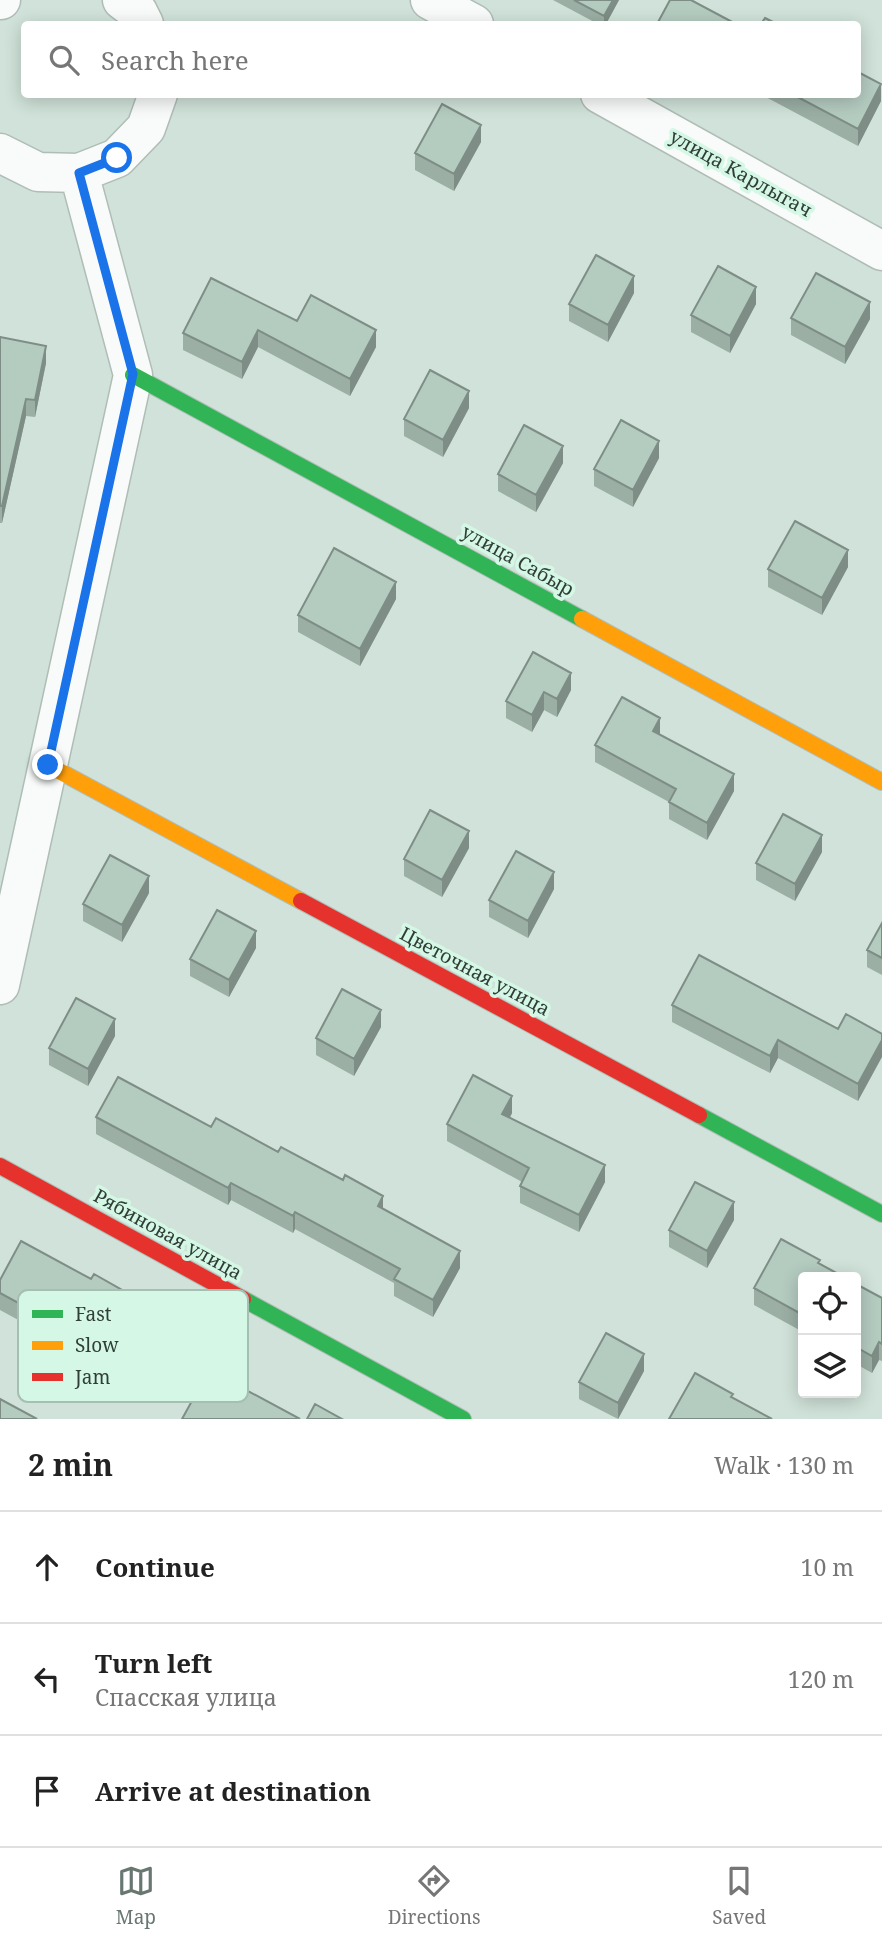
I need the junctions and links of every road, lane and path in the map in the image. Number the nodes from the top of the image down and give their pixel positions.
1 (430, 0) edge
2 (468, 21) edge
3 (157, 98) edge
4 (607, 98) edge
5 (0, 153) edge
6 (79, 173) junction
7 (882, 251) edge
8 (133, 374) junction
9 (48, 765) junction
10 (882, 782) edge
11 (0, 985) edge
12 (0, 1167) edge
13 (882, 1214) edge
14 (226, 1290) edge
15 (248, 1302) edge
16 (463, 1419) edge

1 - 2 street
3 - 6 street
4 - 7 street, улица Карлыгач
5 - 6 street
6 - 8 street
8 - 9 street
8 - 10 street, улица Сабыр
9 - 11 street
9 - 13 street, Цветочная улица
12 - 14 street, Рябиновая улица
15 - 16 street, Рябиновая улица

